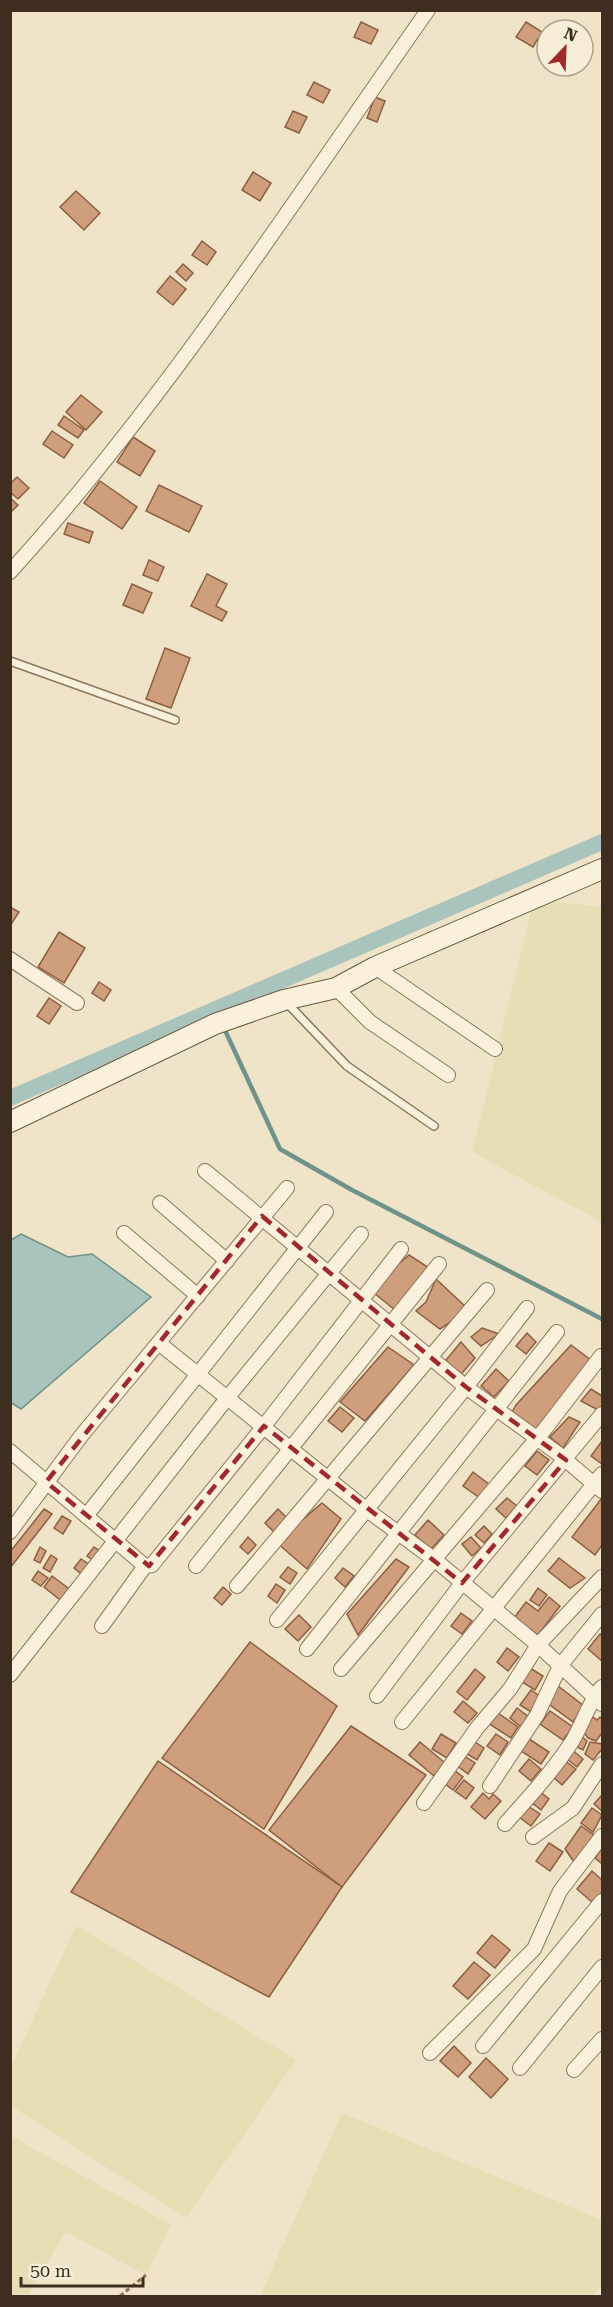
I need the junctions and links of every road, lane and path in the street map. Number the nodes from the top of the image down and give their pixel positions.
1 (428, 10) edge
2 (10, 572) edge
3 (10, 661) edge
4 (175, 720) dead end
5 (603, 870) edge
6 (10, 959) edge
7 (375, 967) junction
8 (336, 988) junction
9 (284, 1000) junction
10 (77, 1003) dead end
11 (495, 1049) dead end
12 (448, 1075) dead end
13 (10, 1122) edge
14 (434, 1126) dead end
15 (205, 1171) dead end
16 (287, 1188) dead end
17 (160, 1203) dead end
18 (326, 1212) dead end
19 (262, 1216) junction
20 (124, 1233) dead end
21 (361, 1234) dead end
22 (299, 1247) junction
23 (401, 1249) dead end
24 (227, 1261) junction
25 (439, 1264) dead end
26 (331, 1274) junction
27 (487, 1290) dead end
28 (198, 1296) junction
29 (362, 1300) junction
30 (527, 1308) dead end
31 (391, 1326) junction
32 (557, 1332) dead end
33 (160, 1344) junction
34 (429, 1356) junction
35 (601, 1356) edge
36 (199, 1375) junction
37 (466, 1388) junction
38 (228, 1397) junction
39 (496, 1409) junction
40 (603, 1414) edge
41 (264, 1426) junction
42 (537, 1438) junction
43 (292, 1448) junction
44 (10, 1451) edge
45 (566, 1460) junction
46 (330, 1479) junction
47 (46, 1482) junction
48 (600, 1483) edge
49 (367, 1510) junction
50 (86, 1516) junction
51 (10, 1532) edge
52 (399, 1534) junction
53 (115, 1539) junction
54 (435, 1560) junction
55 (145, 1566) junction
56 (196, 1566) dead end
57 (603, 1577) edge
58 (462, 1583) junction
59 (237, 1586) dead end
60 (492, 1608) junction
61 (603, 1614) edge
62 (277, 1620) dead end
63 (102, 1626) dead end
64 (538, 1645) junction
65 (307, 1649) dead end
66 (560, 1666) junction
67 (341, 1669) dead end
68 (10, 1675) edge
69 (600, 1695) edge
70 (376, 1696) dead end
71 (402, 1722) dead end
72 (603, 1764) edge
73 (490, 1785) dead end
74 (424, 1803) dead end
75 (505, 1824) dead end
76 (603, 1836) edge
77 (533, 1837) dead end
78 (603, 1901) edge
79 (603, 1967) edge
80 (603, 2039) edge
81 (483, 2046) dead end
82 (430, 2053) dead end
83 (520, 2068) dead end
84 (574, 2070) dead end
85 (146, 2275) dead end
86 (120, 2296) edge

1 - 2 street
3 - 4 lane
5 - 7 main road
6 - 10 street
7 - 8 main road
7 - 11 street
8 - 9 main road
8 - 12 street
9 - 13 main road
9 - 14 lane
15 - 19 street
16 - 19 street
17 - 24 street
18 - 22 street
19 - 22 street
19 - 24 street
20 - 28 street
21 - 26 street
22 - 26 street
22 - 36 street
23 - 29 street
24 - 28 street
25 - 31 street
26 - 29 street
26 - 38 street
27 - 34 street
28 - 33 street
29 - 31 street
29 - 41 street
30 - 37 street
31 - 34 street
31 - 43 street
32 - 39 street
33 - 36 street
33 - 47 street
34 - 37 street
34 - 46 street
35 - 42 street
36 - 38 street
36 - 50 street
37 - 39 street
37 - 49 street
38 - 41 street
38 - 53 street
39 - 42 street
39 - 52 street
40 - 45 street
41 - 43 street
41 - 55 street
42 - 45 street
42 - 54 street
43 - 46 street
43 - 56 street
44 - 47 street
45 - 48 street
45 - 58 street
46 - 49 street
46 - 59 street
47 - 50 street
47 - 51 street
48 - 60 street
49 - 52 street
49 - 62 street
50 - 53 street
52 - 54 street
52 - 65 street
53 - 55 street
53 - 68 street
54 - 58 street
54 - 67 street
55 - 63 street
57 - 64 street
58 - 60 street
58 - 70 street
60 - 64 street
60 - 71 street
61 - 66 street
64 - 66 street
64 - 74 street
66 - 69 street
66 - 73 street
69 - 75 street
72 - 77 street
76 - 82 street
78 - 81 street
79 - 83 street
80 - 84 street
85 - 86 path

